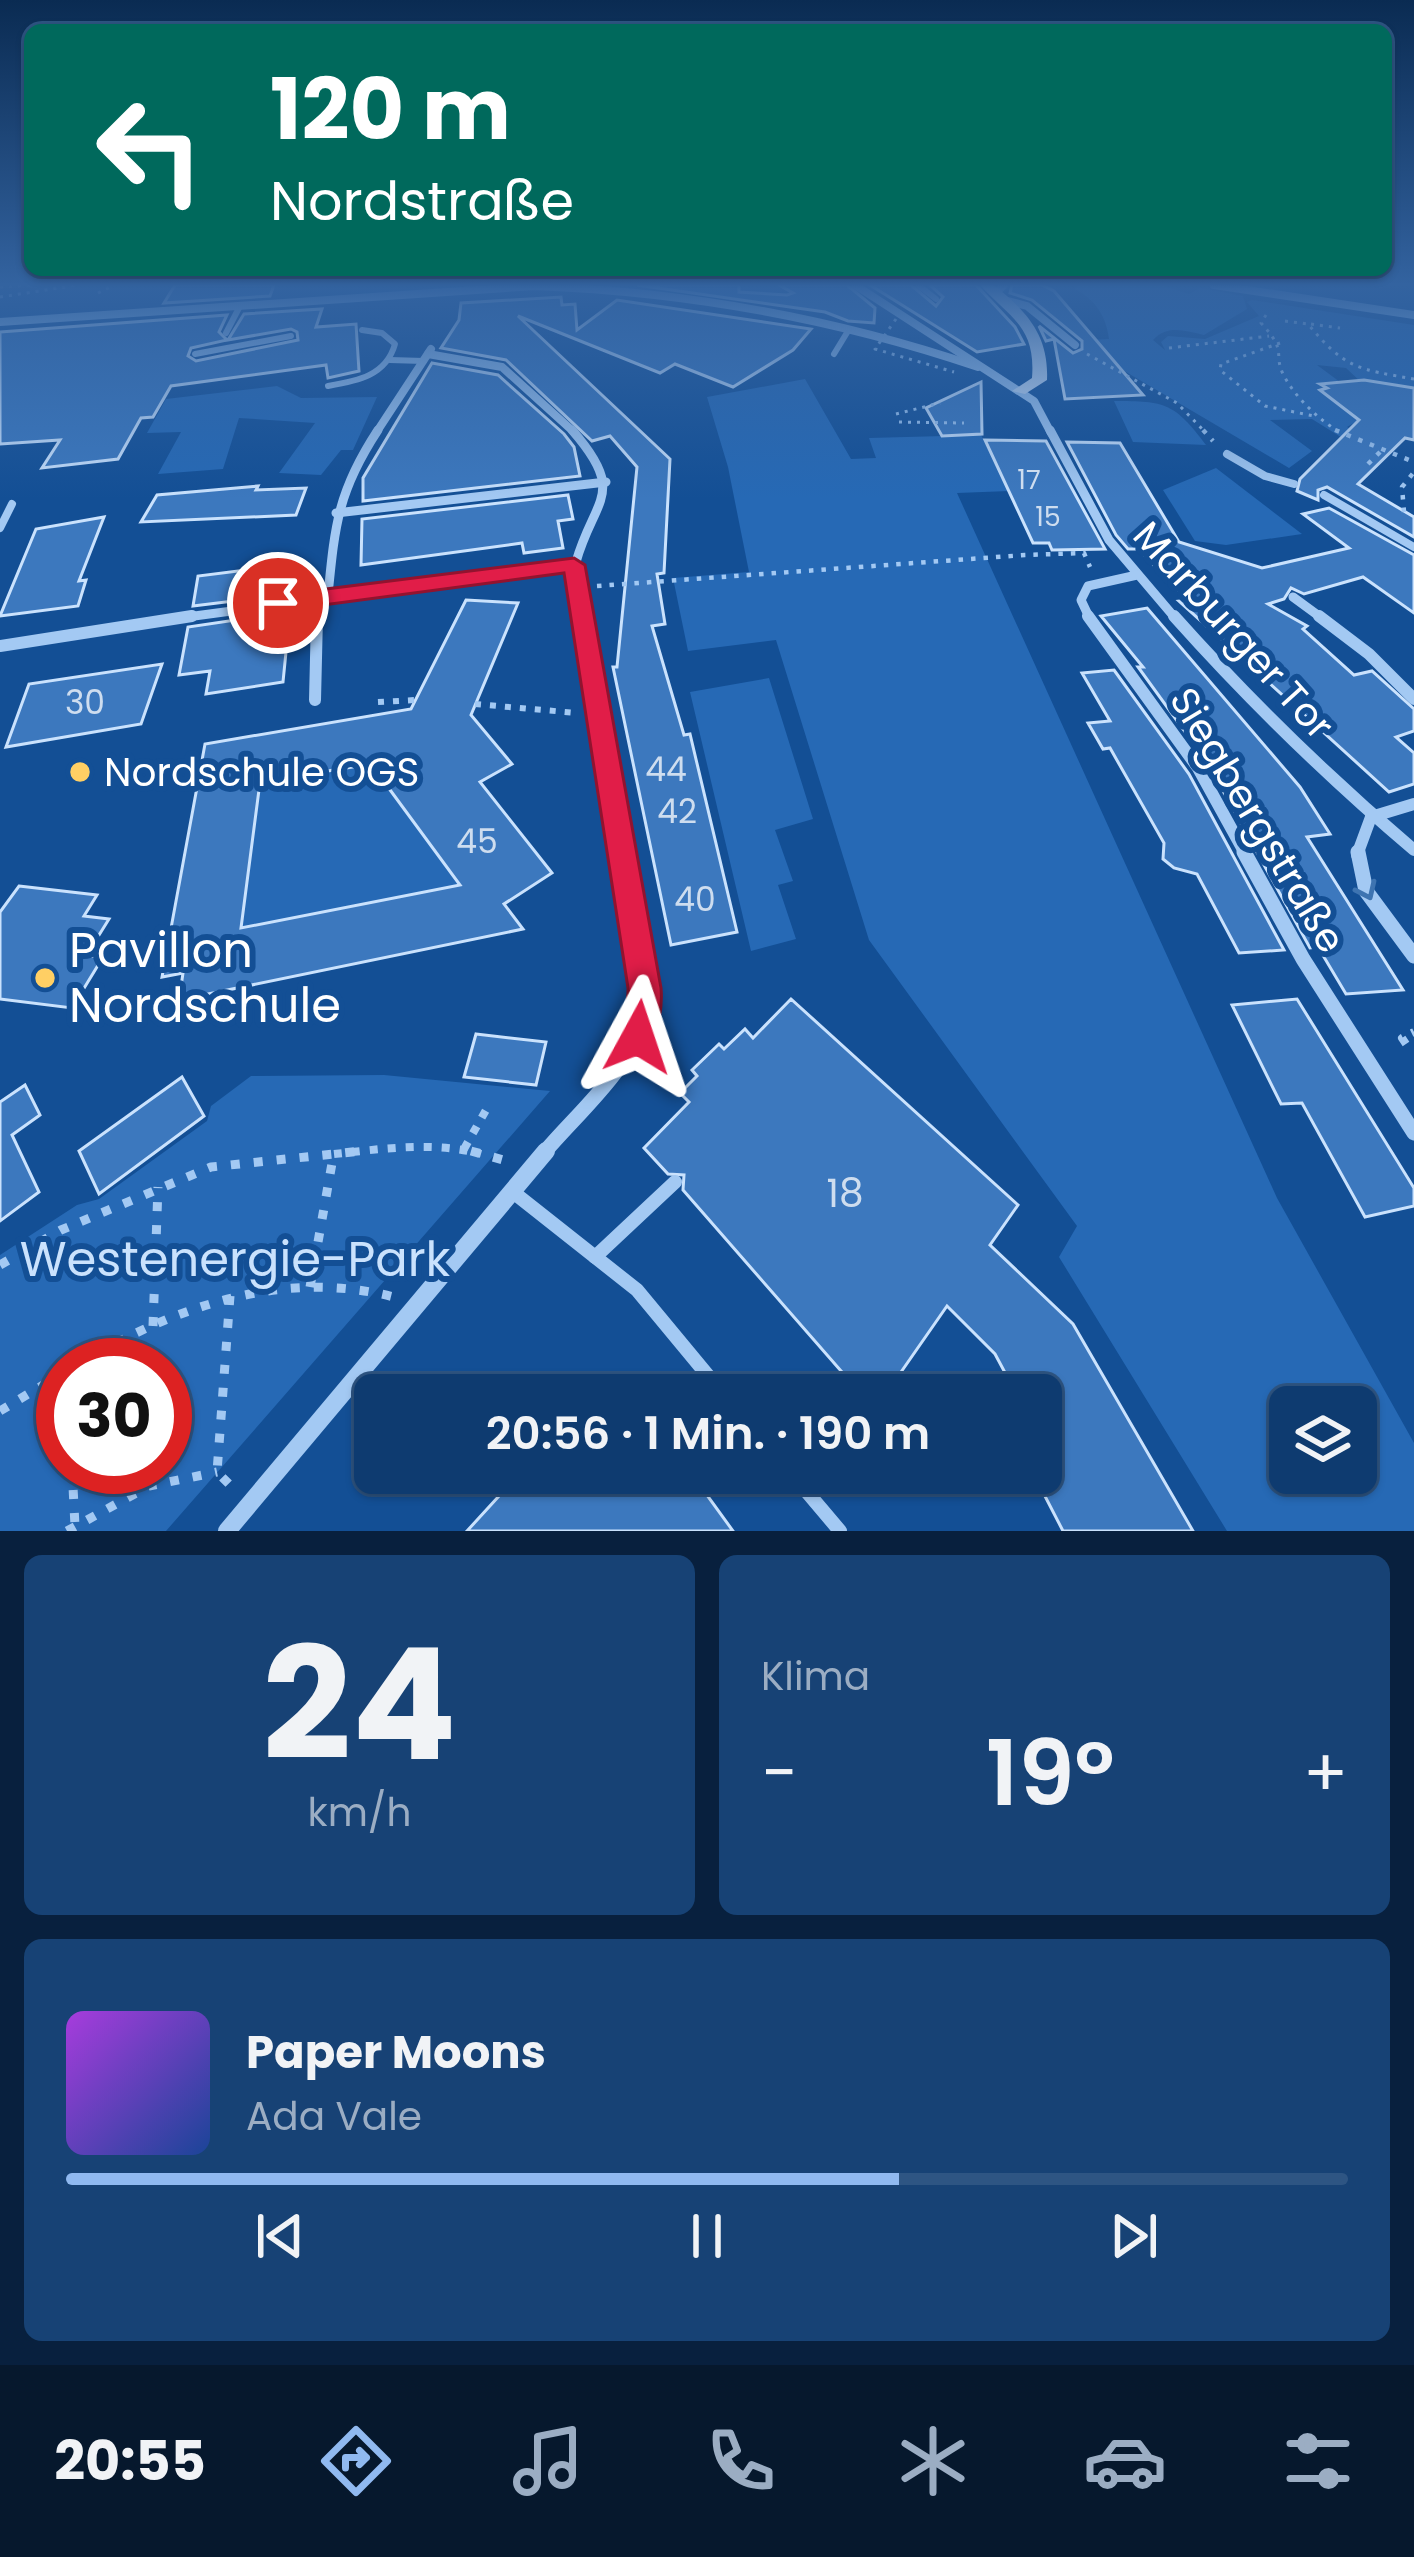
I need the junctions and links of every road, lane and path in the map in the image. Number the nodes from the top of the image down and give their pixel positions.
1 (391, 356) edge
2 (418, 356) edge
3 (426, 356) edge
4 (443, 356) edge
5 (901, 356) edge
6 (947, 356) edge
7 (963, 356) edge
8 (1041, 356) edge
9 (1095, 356) edge
10 (1242, 356) edge
11 (1282, 356) edge
12 (1335, 356) edge
13 (390, 361) junction
14 (979, 367) junction
15 (954, 372) dead end
16 (376, 373) junction
17 (1414, 380) edge
18 (328, 386) dead end
19 (1020, 391) junction
20 (368, 392) dead end
21 (940, 403) dead end
22 (896, 414) dead end
23 (1323, 421) junction
24 (899, 422) dead end
25 (964, 423) dead end
26 (1380, 452) junction
27 (1227, 454) joint
28 (1414, 462) edge
29 (1368, 464) dead end
30 (1414, 472) edge
31 (605, 482) junction
32 (1294, 484) dead end
33 (1324, 496) dead end
34 (12, 504) dead end
35 (1404, 512) dead end
36 (335, 513) junction
37 (0, 528) edge
38 (1414, 547) edge
39 (574, 565) junction
40 (1137, 575) junction
41 (1097, 581) junction
42 (578, 588) junction
43 (323, 596) junction
44 (1294, 597) dead end
45 (0, 646) edge
46 (1414, 699) edge
47 (316, 700) dead end
48 (416, 700) dead end
49 (378, 702) dead end
50 (475, 704) dead end
51 (599, 714) junction
52 (1414, 804) edge
53 (1371, 817) junction
54 (1414, 850) edge
55 (1414, 956) edge
56 (1414, 1033) edge
57 (1406, 1044) dead end
58 (486, 1110) dead end
59 (1414, 1133) edge
60 (464, 1149) junction
61 (334, 1152) junction
62 (527, 1169) junction
63 (675, 1182) dead end
64 (158, 1187) junction
65 (510, 1189) junction
66 (596, 1257) junction
67 (0, 1264) edge
68 (310, 1287) junction
69 (230, 1296) junction
70 (414, 1304) junction
71 (153, 1326) junction
72 (129, 1338) edge
73 (707, 1374) edge
74 (36, 1389) edge
75 (0, 1411) edge
76 (218, 1472) junction
77 (72, 1494) edge
78 (808, 1494) edge
79 (249, 1504) junction
80 (71, 1528) edge
81 (227, 1531) edge
82 (840, 1531) edge

1 - 13 lane
2 - 13 lane
3 - 36 street
4 - 31 street
5 - 15 path, bridge
6 - 14 street
7 - 14 street
8 - 19 street
9 - 27 path
10 - 23 path
11 - 23 path
12 - 17 path
13 - 16 lane
14 - 19 street, Marburger Tor
16 - 18 lane
16 - 20 lane
19 - 40 street, Marburger Tor
21 - 22 path
23 - 26 path
24 - 25 path
26 - 28 path
26 - 29 path
27 - 32 lane
30 - 35 path
31 - 36 street
31 - 39 street
33 - 38 lane
34 - 37 lane
36 - 43 street
39 - 42 street
39 - 43 street
40 - 41 street
40 - 53 street, Marburger Tor
41 - 42 path
41 - 59 street, Siegbergstraße
42 - 51 street
43 - 45 street
43 - 47 street
44 - 46 street
48 - 49 path
50 - 51 path
51 - 62 street
52 - 53 street
53 - 54 street, Marburger Tor
53 -> 55 street
56 - 57 path
58 - 60 path
60 - 61 path
60 - 62 path
61 - 64 path
61 - 68 path
62 - 65 street
63 - 66 lane
64 - 67 path
64 - 71 path
65 - 66 lane
65 - 70 street
66 - 73 lane
68 - 69 path
68 - 70 path
69 - 71 path
69 - 76 path
70 - 79 street
71 - 72 path
74 - 75 path
76 - 79 path
76 - 80 path
77 - 80 path
78 - 82 lane
79 - 81 street

